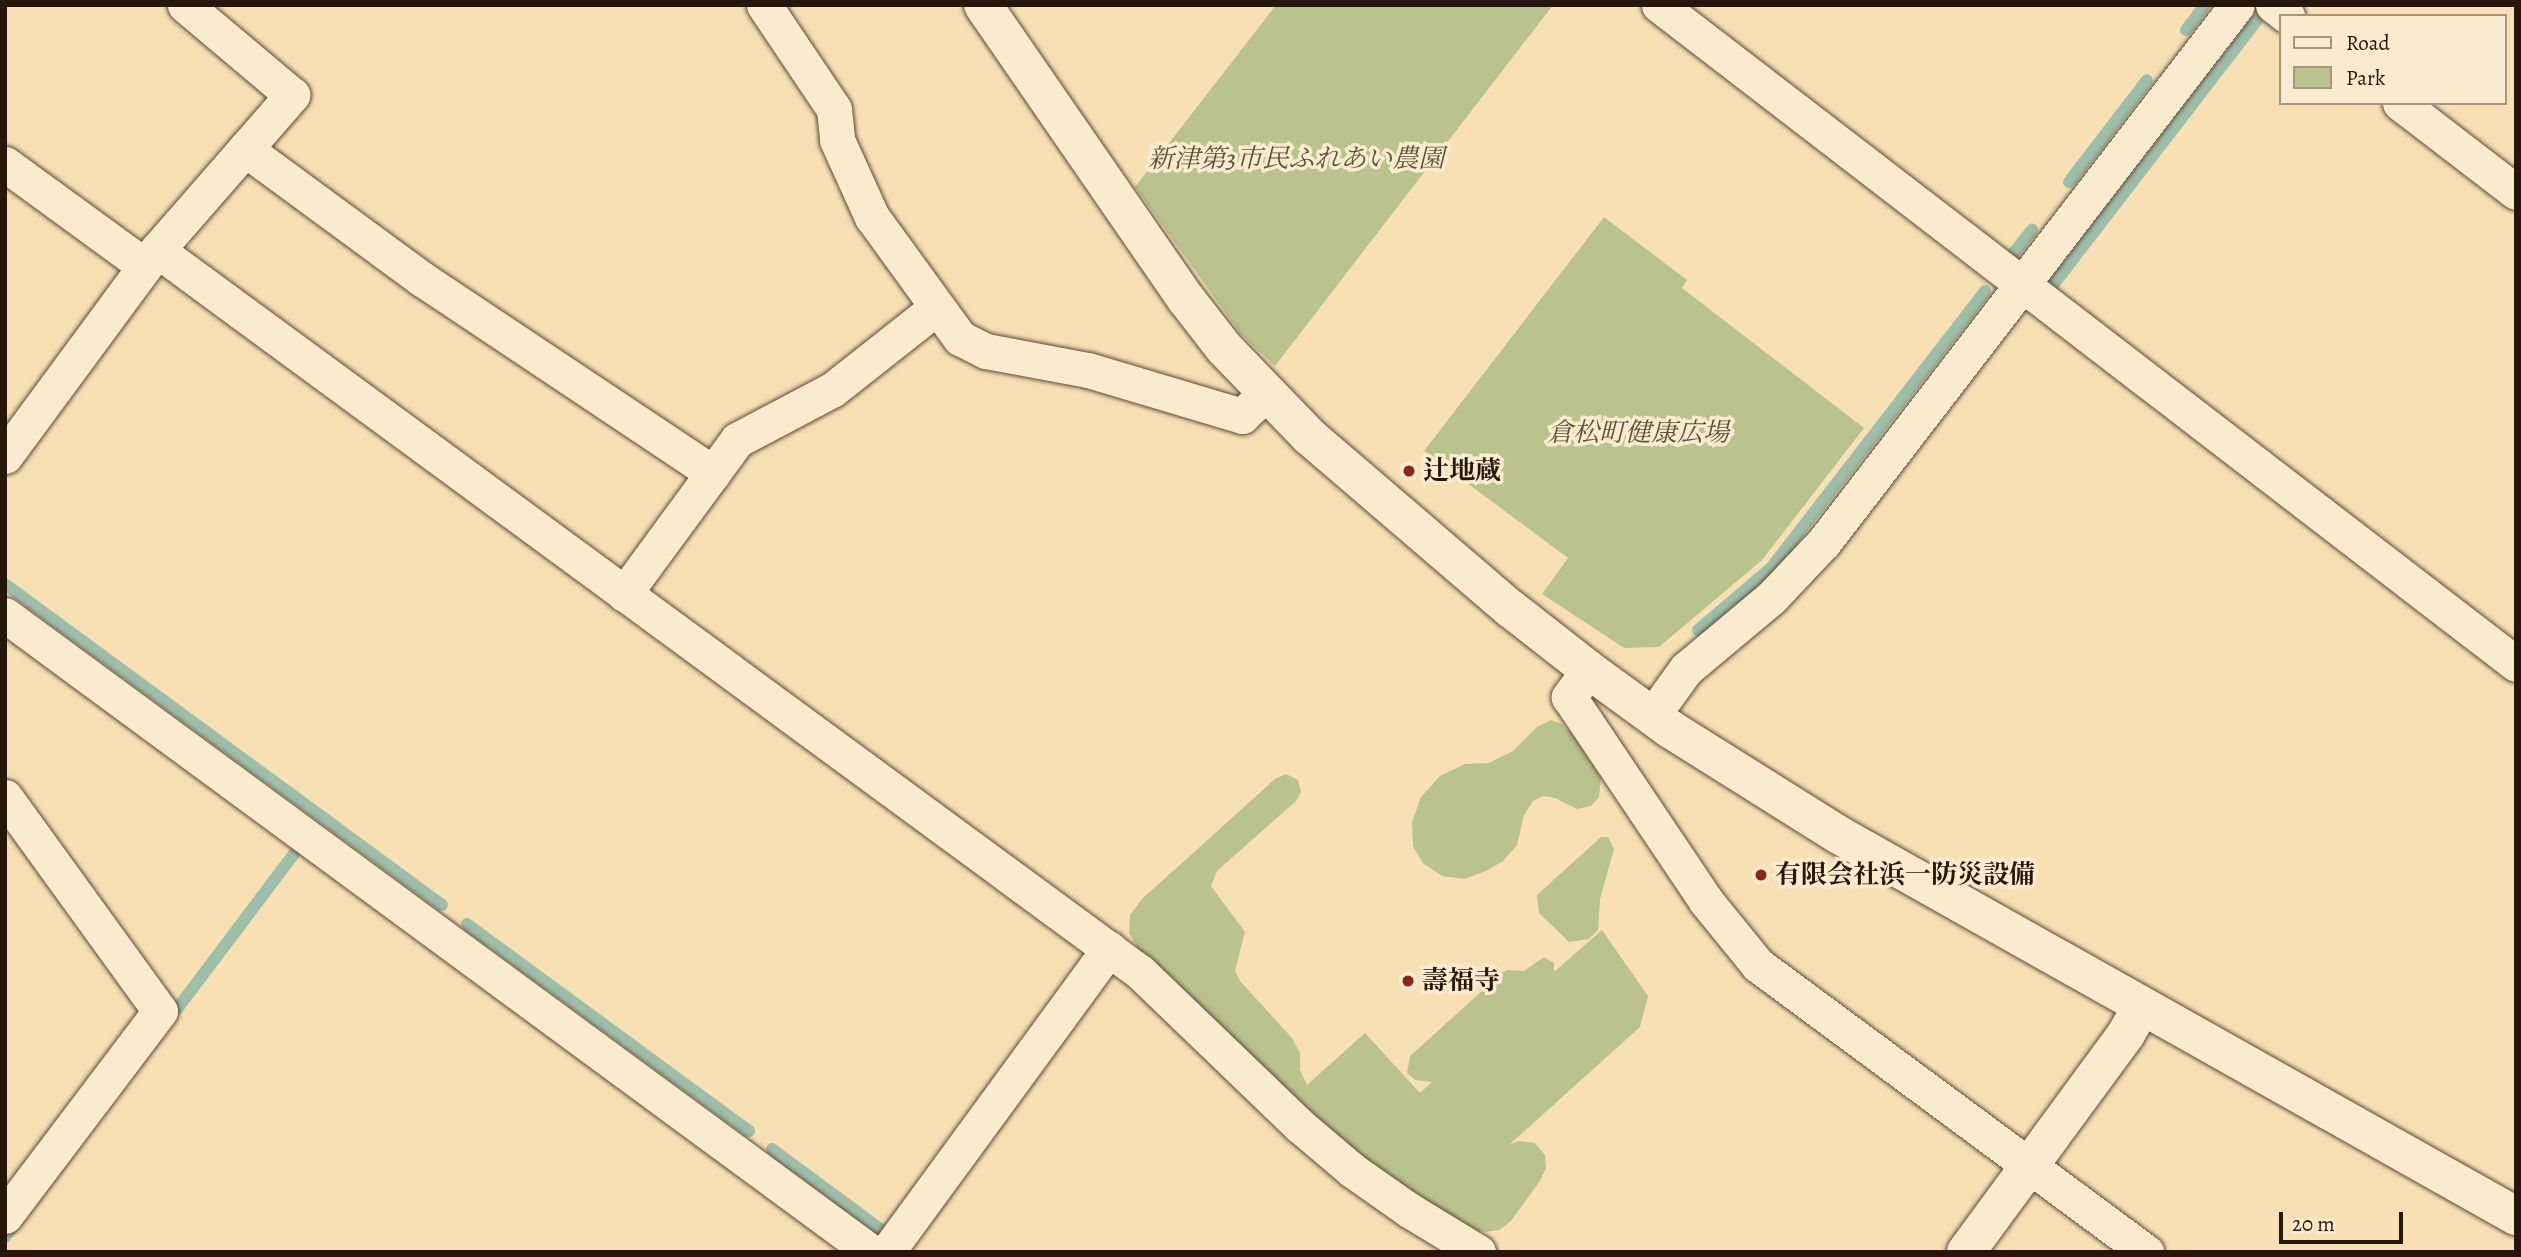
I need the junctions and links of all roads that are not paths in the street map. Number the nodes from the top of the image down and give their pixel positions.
1 (184, 5) edge
2 (764, 5) edge
3 (983, 5) edge
4 (1659, 5) edge
5 (2237, 5) edge
6 (2403, 105) edge
7 (245, 149) junction
8 (5, 164) edge
9 (2516, 192) edge
10 (151, 258) junction
11 (2022, 284) junction
12 (936, 308) junction
13 (1266, 393) junction
14 (5, 456) edge
15 (713, 473) junction
16 (624, 594) junction
17 (5, 615) edge
18 (2516, 664) edge
19 (1589, 670) junction
20 (1652, 716) junction
21 (5, 797) edge
22 (1109, 949) junction
23 (2142, 1006) junction
24 (2029, 1166) junction
25 (5, 1216) edge
26 (2516, 1216) edge
27 (871, 1252) edge
28 (887, 1252) edge
29 (1478, 1252) edge
30 (1966, 1252) edge
31 (2146, 1252) edge

1 - 7 street
2 - 12 street
3 - 13 street
4 - 11 street
5 - 11 street
6 - 9 street
7 - 10 street
7 - 15 street
8 - 10 street
10 - 14 street
10 - 16 street
11 - 18 street
11 - 20 street
12 - 13 street
12 - 15 street
13 - 19 street
15 - 16 street
16 - 22 street
17 - 27 street
19 - 20 street
19 - 24 street
20 - 23 street
21 - 25 street
22 - 28 street
22 - 29 street
23 - 24 street
23 - 26 street
24 - 30 street
24 - 31 street

